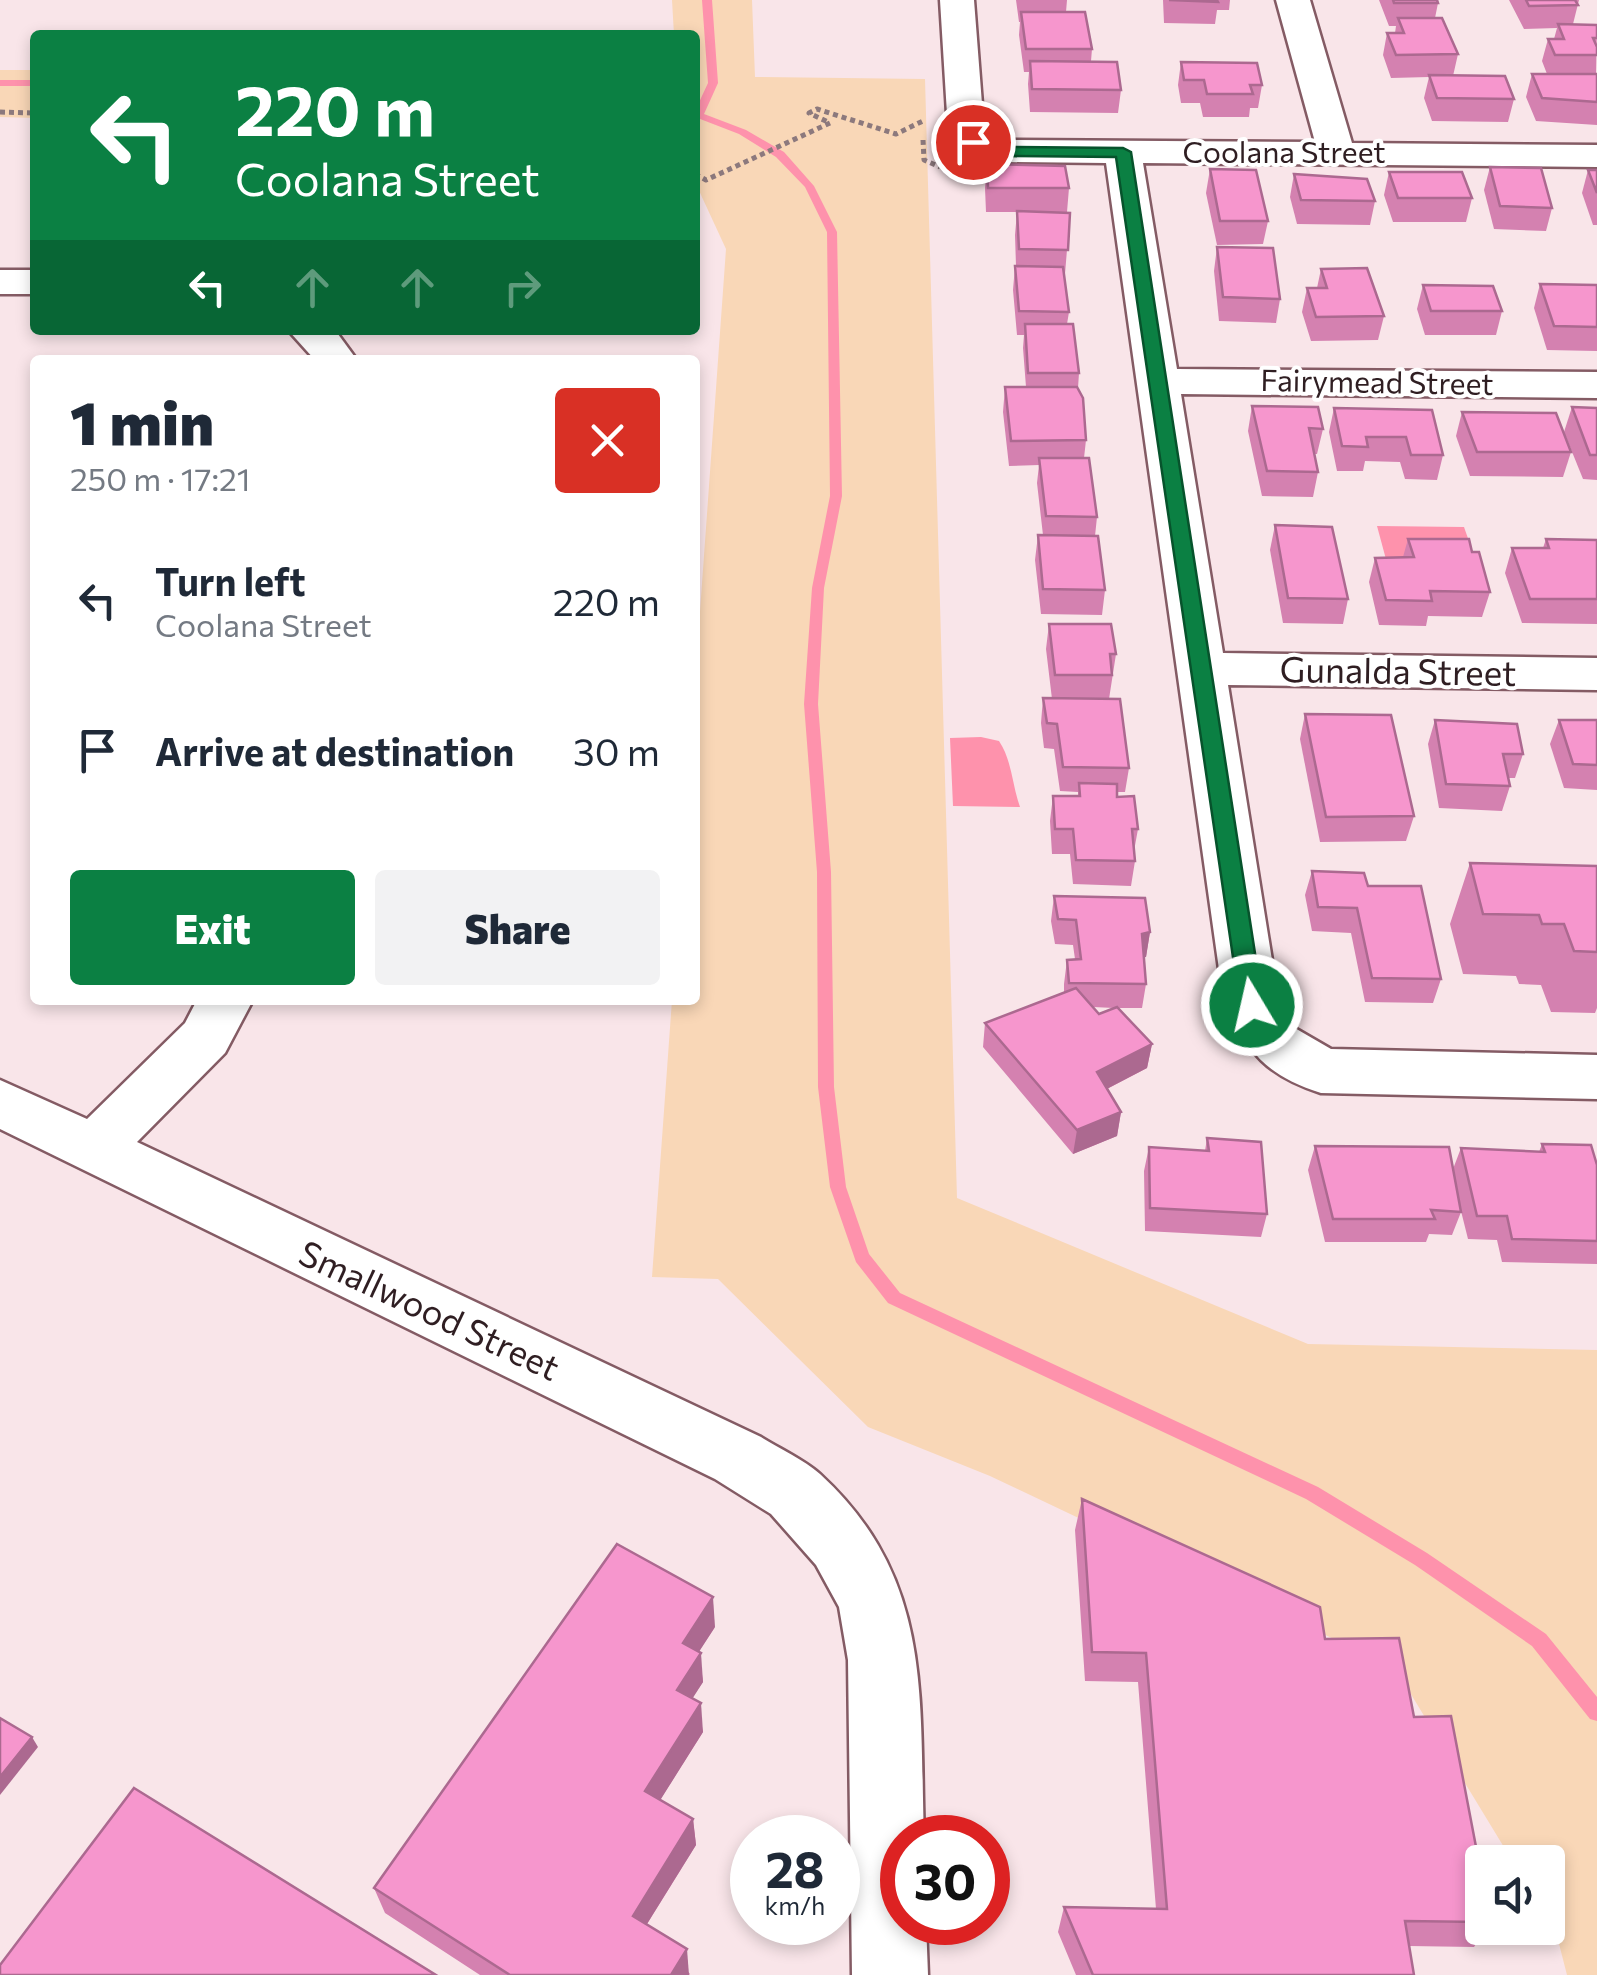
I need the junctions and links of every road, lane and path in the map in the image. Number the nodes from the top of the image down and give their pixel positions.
1 (956, 0) edge
2 (1293, 0) edge
3 (0, 112) edge
4 (30, 113) edge
5 (968, 128) junction
6 (1123, 152) junction
7 (1336, 153) junction
8 (1597, 156) edge
9 (700, 177) edge
10 (0, 282) edge
11 (30, 282) edge
12 (1156, 382) junction
13 (1597, 386) edge
14 (1200, 669) junction
15 (1597, 674) edge
16 (222, 1005) edge
17 (1597, 1077) edge
18 (0, 1103) edge
19 (92, 1151) junction
20 (890, 1975) edge

1 - 5 street
2 - 7 street
3 - 4 path
5 - 6 street, Coolana Street
5 - 9 path
6 - 7 street, Coolana Street
6 - 12 street
7 - 8 street, Coolana Street
10 - 11 street
12 - 13 street, Fairymead Street
12 - 14 street
14 - 15 street, Gunalda Street
14 - 17 street
16 - 19 street
18 - 19 street, Smallwood Street
19 - 20 street, Smallwood Street

